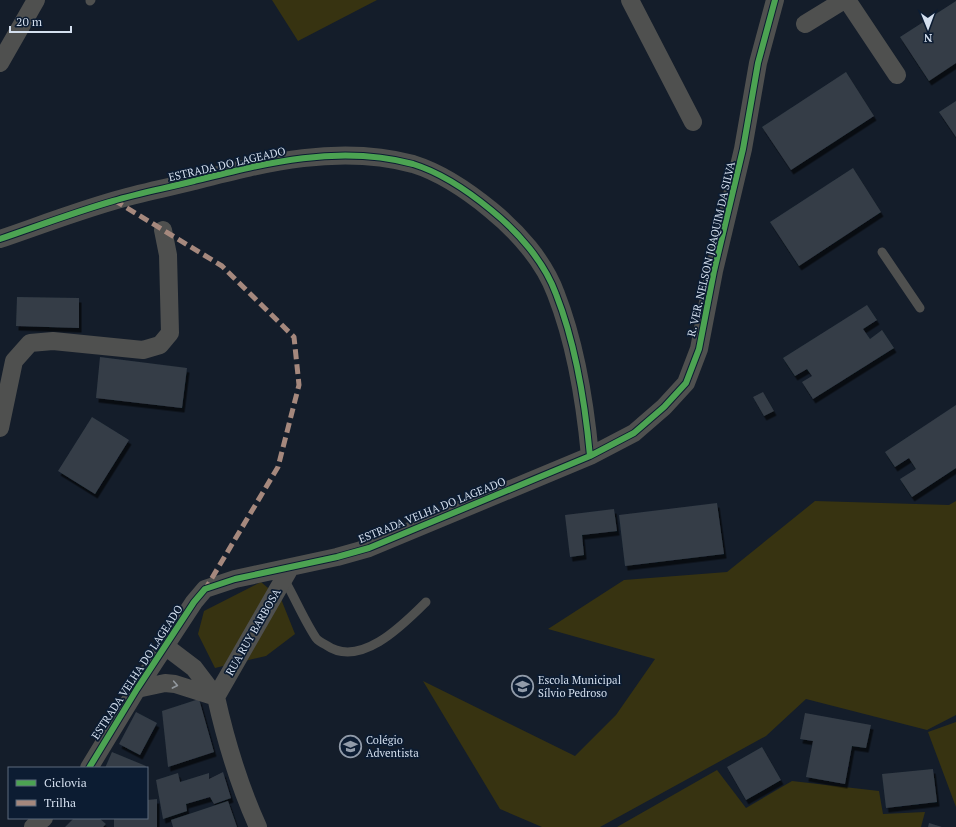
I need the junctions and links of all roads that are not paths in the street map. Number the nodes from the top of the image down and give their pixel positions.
1 (36, 0) edge
2 (630, 0) edge
3 (775, 0) edge
4 (844, 0) edge
5 (847, 0) edge
6 (818, 7) edge
7 (805, 24) dead end
8 (0, 63) edge
9 (897, 75) dead end
10 (693, 122) dead end
11 (163, 230) dead end
12 (0, 239) edge
13 (882, 252) dead end
14 (920, 308) dead end
15 (0, 428) edge
16 (590, 456) junction
17 (287, 573) junction
18 (426, 602) dead end
19 (165, 646) junction
20 (137, 689) junction
21 (216, 697) junction
22 (89, 767) edge
23 (43, 819) edge
24 (33, 827) edge
25 (258, 827) edge

1 - 8 street
2 - 10 street
3 - 16 street, R. VER. NELSON JOAQUIM DA SILVA
4 - 6 street
5 - 9 street
6 - 7 street
11 - 15 street
12 - 16 street, ESTRADA DO LAGEADO
13 - 14 lane
16 - 17 street, ESTRADA VELHA DO LAGEADO
17 - 18 lane, RUA RUY BARBOSA
17 - 19 street, ESTRADA VELHA DO LAGEADO
17 - 21 street, RUA RUY BARBOSA
19 - 20 street, ESTRADA VELHA DO LAGEADO
19 - 21 street
20 -> 21 street
20 - 22 street, ESTRADA VELHA DO LAGEADO
21 - 25 street
23 - 24 street

